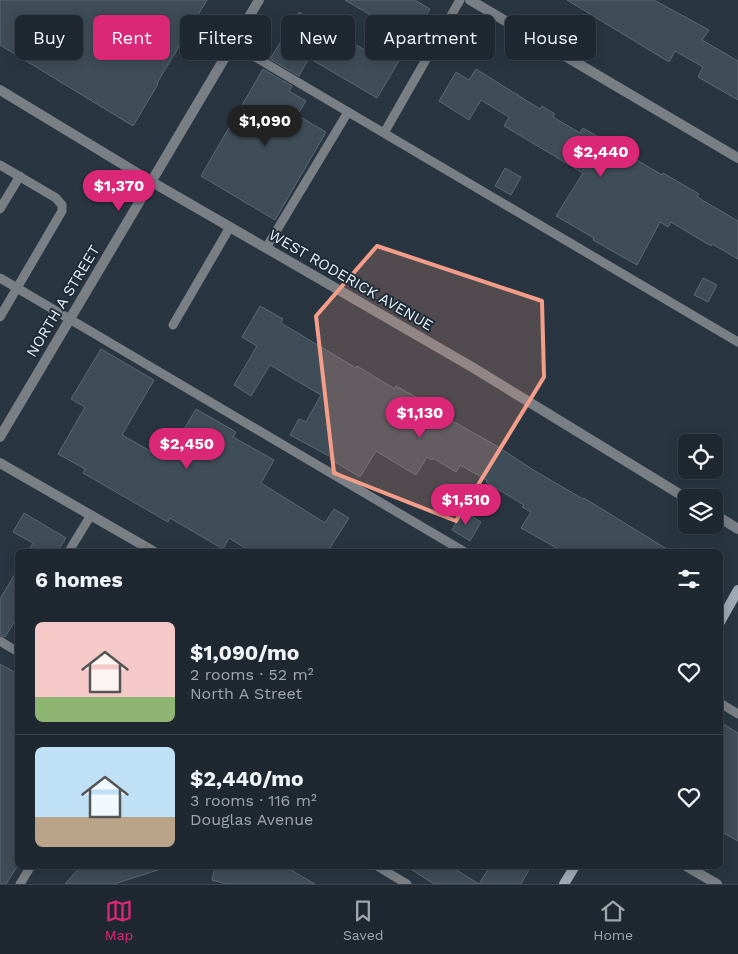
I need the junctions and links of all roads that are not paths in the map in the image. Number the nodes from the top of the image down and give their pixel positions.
1 (259, 0) edge
2 (460, 0) edge
3 (470, 0) edge
4 (250, 15) edge
5 (224, 60) edge
6 (260, 60) edge
7 (0, 90) edge
8 (348, 112) junction
9 (384, 133) junction
10 (738, 158) edge
11 (0, 165) edge
12 (20, 176) junction
13 (152, 182) junction
14 (0, 209) edge
15 (230, 227) junction
16 (266, 248) junction
17 (0, 278) edge
18 (17, 288) junction
19 (0, 317) edge
20 (70, 319) junction
21 (173, 325) dead end
22 (738, 342) edge
23 (1, 431) edge
24 (0, 463) edge
25 (678, 493) edge
26 (91, 515) junction
27 (723, 520) edge
28 (738, 529) edge
29 (70, 549) edge
30 (150, 549) edge
31 (460, 549) edge
32 (738, 590) edge
33 (723, 617) edge
34 (1, 643) edge
35 (15, 650) edge
36 (723, 705) edge
37 (738, 714) edge
38 (29, 869) edge
39 (382, 869) edge
40 (573, 869) edge
41 (691, 869) edge
42 (20, 884) edge
43 (407, 884) edge
44 (564, 884) edge
45 (717, 884) edge

1 - 4 street, NORTH A STREET
2 - 9 lane
3 - 10 street
5 - 13 street, NORTH A STREET
6 - 8 lane
7 - 13 street, WEST RODERICK AVENUE
8 - 9 lane
8 - 16 lane
9 - 22 lane
11 - 12 lane
12 - 14 lane
12 - 18 lane
13 - 15 street, WEST RODERICK AVENUE
13 - 20 street, NORTH A STREET
15 - 16 street, WEST RODERICK AVENUE
15 - 21 lane
16 - 25 street, WEST RODERICK AVENUE
17 - 18 lane
18 - 19 lane
18 - 20 lane
20 - 23 street, NORTH A STREET
20 - 31 lane
24 - 26 street
26 - 29 lane
26 - 30 street
27 - 28 street
32 - 33 street
34 - 35 lane
36 - 37 lane
38 - 42 lane
39 - 43 lane
40 - 44 street
41 - 45 street

